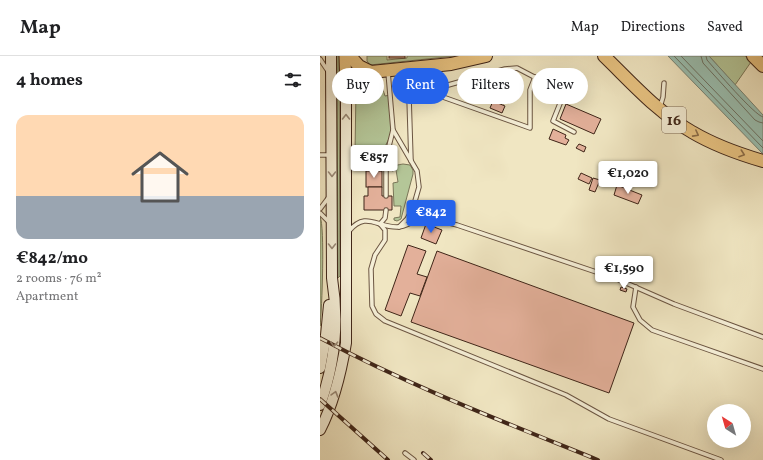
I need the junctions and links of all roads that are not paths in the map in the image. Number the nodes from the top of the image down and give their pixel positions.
1 (331, 56) edge
2 (346, 56) edge
3 (350, 56) edge
4 (486, 56) edge
5 (604, 56) edge
6 (320, 59) edge
7 (346, 68) edge
8 (363, 68) edge
9 (384, 71) edge
10 (387, 71) junction
11 (532, 76) edge
12 (332, 78) joint
13 (664, 83) dead end
14 (449, 85) edge
15 (532, 85) edge
16 (449, 99) edge
17 (332, 104) edge
18 (346, 104) edge
19 (409, 104) edge
20 (560, 104) edge
21 (659, 108) junction
22 (393, 130) junction
23 (574, 132) dead end
24 (320, 155) edge
25 (332, 155) junction
26 (363, 158) dead end
27 (386, 158) junction
28 (411, 160) junction
29 (763, 161) edge
30 (332, 193) junction
31 (386, 196) dead end
32 (320, 209) edge
33 (386, 210) dead end
34 (320, 213) edge
35 (380, 224) junction
36 (332, 226) junction
37 (398, 227) junction
38 (345, 234) junction
39 (332, 278) junction
40 (636, 287) junction
41 (763, 337) edge
42 (320, 368) edge
43 (763, 369) edge
44 (320, 405) edge
45 (320, 430) edge
46 (405, 453) dead end
47 (414, 460) edge
48 (721, 460) edge

1 - 12 street
2 - 7 main road
3 - 8 highway
4 - 10 highway
5 - 21 highway, 16
6 - 12 lane
9 - 10 highway
10 - 22 lane
11 - 14 lane
13 - 21 lane
15 - 16 lane
17 - 25 street
38 -> 18 street
19 - 28 lane
20 - 23 lane
21 -> 29 highway, 16
22 - 27 lane
22 - 28 lane
24 - 25 lane
25 -> 30 street
26 - 27 lane
27 - 31 lane
28 - 37 lane
30 - 32 lane
30 - 36 street
33 - 35 lane
34 - 36 lane
35 - 37 lane
35 - 38 lane
35 - 48 lane
36 -> 39 street
37 - 40 lane
45 -> 38 street
39 - 42 street
39 -> 44 street
40 - 41 lane
40 - 43 lane
46 - 47 lane

